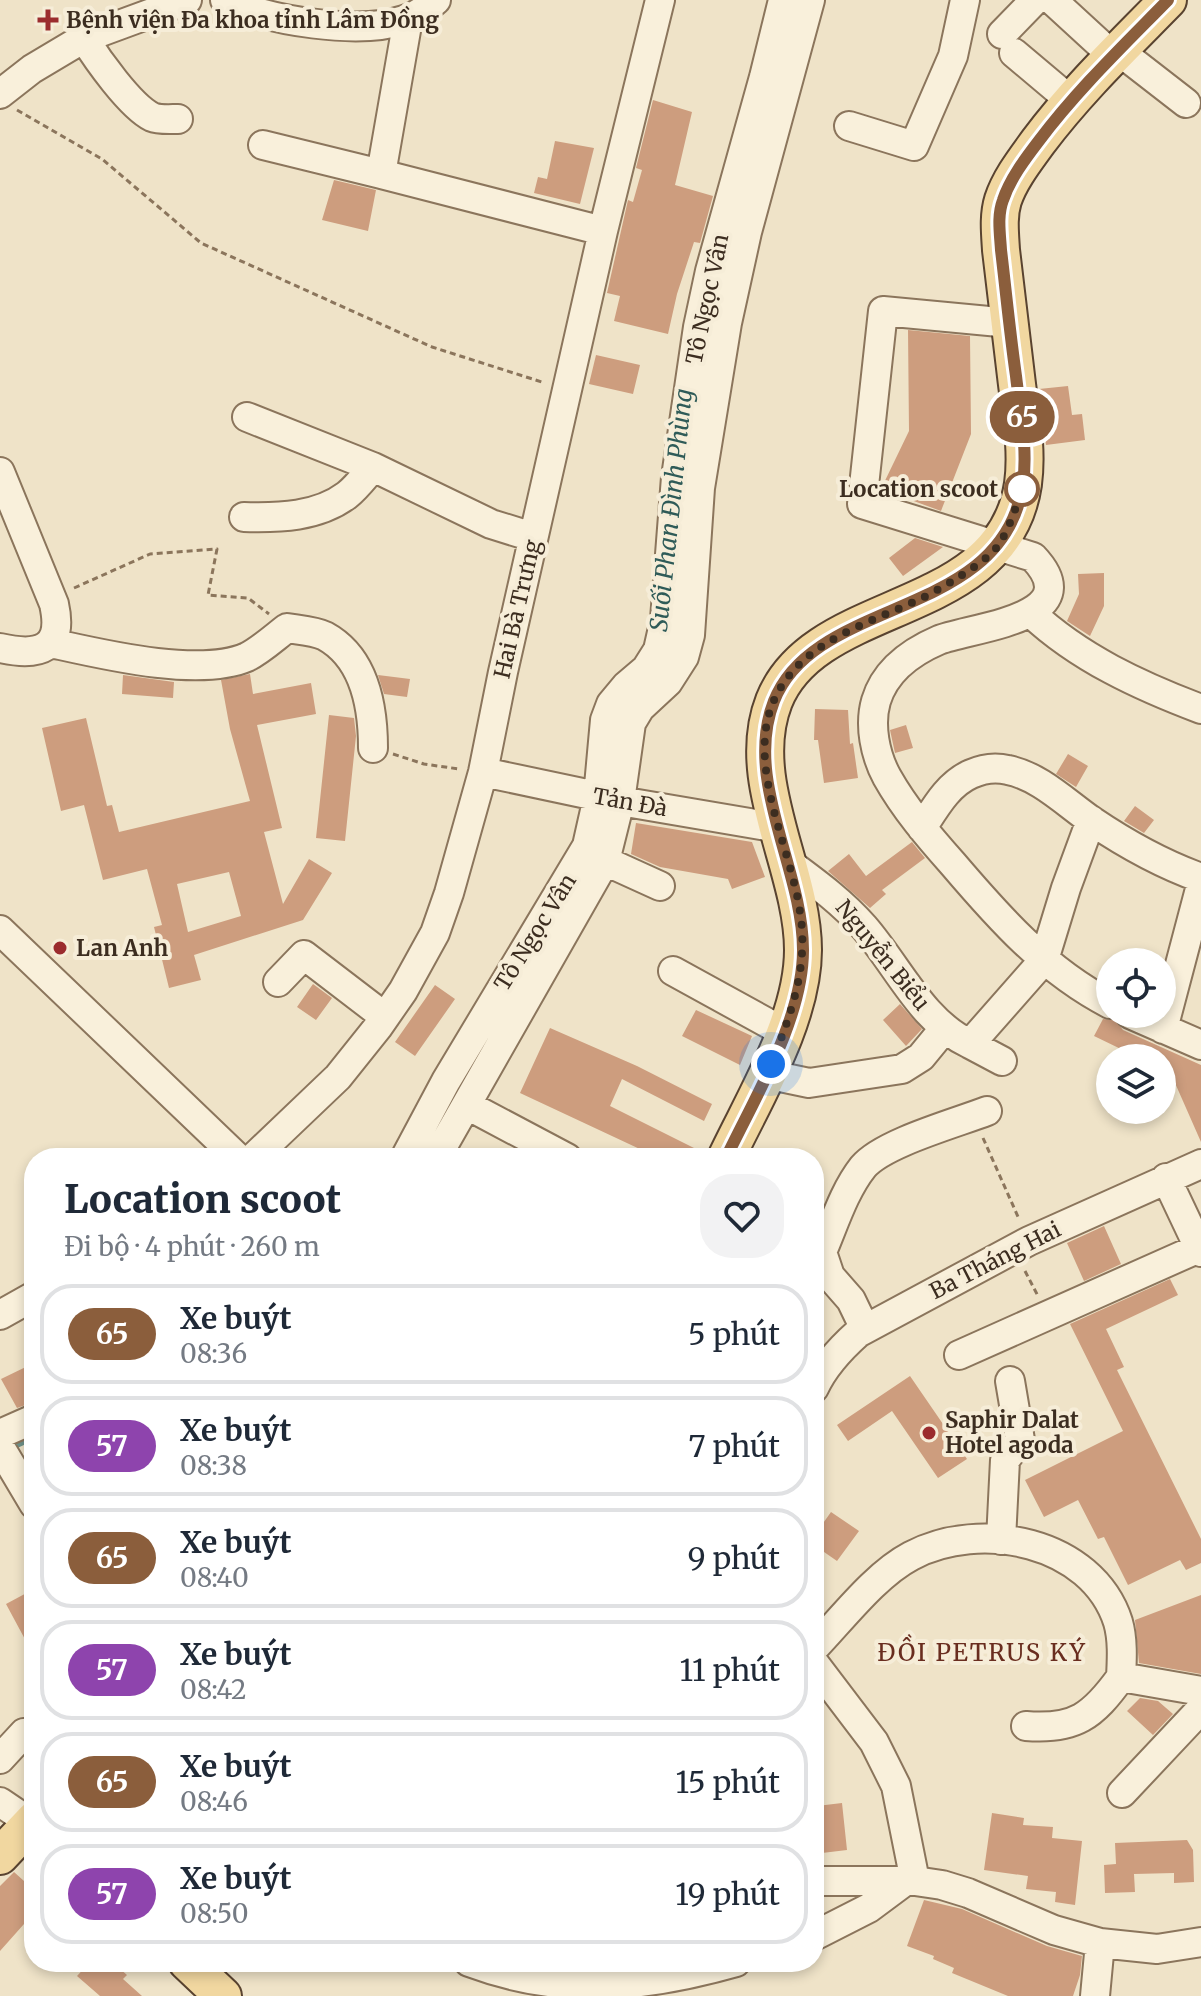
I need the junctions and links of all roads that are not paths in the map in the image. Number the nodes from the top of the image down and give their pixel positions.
1 (187, 0) edge
2 (225, 0) edge
3 (436, 0) edge
4 (660, 0) edge
5 (783, 0) edge
6 (810, 0) edge
7 (965, 0) edge
8 (1035, 0) edge
9 (1052, 0) edge
10 (1168, 0) edge
11 (408, 19) junction
12 (84, 38) junction
13 (1116, 54) junction
14 (6, 101) edge
15 (1071, 101) junction
16 (1186, 103) dead end
17 (178, 119) dead end
18 (849, 126) dead end
19 (263, 145) dead end
20 (381, 174) junction
21 (735, 229) junction
22 (603, 231) junction
23 (1010, 323) junction
24 (247, 417) dead end
25 (373, 467) junction
26 (0, 472) edge
27 (244, 517) dead end
28 (533, 537) junction
29 (996, 547) junction
30 (1031, 613) junction
31 (51, 643) junction
32 (0, 648) edge
33 (1201, 709) edge
34 (373, 748) road end
35 (483, 772) junction
36 (609, 799) junction
37 (1091, 820) junction
38 (779, 828) junction
39 (922, 828) junction
40 (605, 861) junction
41 (789, 863) junction
42 (1201, 878) edge
43 (1201, 885) edge
44 (660, 886) dead end
45 (0, 930) edge
46 (1044, 960) junction
47 (673, 971) dead end
48 (278, 982) dead end
49 (1096, 995) edge
50 (385, 1017) junction
51 (940, 1025) junction
52 (1163, 1029) joint
53 (784, 1032) junction
54 (970, 1044) junction
55 (1201, 1045) edge
56 (1002, 1061) dead end
57 (766, 1074) junction
58 (467, 1105) junction
59 (980, 1113) road end
60 (228, 1148) edge
61 (263, 1148) edge
62 (410, 1148) edge
63 (442, 1148) edge
64 (548, 1148) edge
65 (731, 1148) edge
66 (1201, 1164) edge
67 (1166, 1178) junction
68 (824, 1247) edge
69 (1200, 1250) edge
70 (824, 1258) edge
71 (24, 1302) edge
72 (0, 1315) edge
73 (865, 1329) junction
74 (959, 1355) dead end
75 (824, 1369) edge
76 (1010, 1381) dead end
77 (24, 1423) edge
78 (0, 1434) edge
79 (11, 1458) edge
80 (24, 1484) edge
81 (1001, 1540) junction
82 (824, 1638) edge
83 (824, 1676) edge
84 (1121, 1677) junction
85 (1201, 1691) edge
86 (1201, 1709) edge
87 (1026, 1726) dead end
88 (24, 1733) dead end
89 (0, 1759) edge
90 (1122, 1793) dead end
91 (0, 1802) edge
92 (24, 1817) edge
93 (24, 1832) edge
94 (0, 1856) edge
95 (824, 1881) edge
96 (909, 1882) junction
97 (824, 1931) edge
98 (1201, 1942) edge
99 (1100, 1943) junction
100 (198, 1972) edge
101 (492, 1972) edge
102 (697, 1972) edge
103 (223, 1996) edge
104 (1095, 1996) edge

1 - 12 street
2 - 11 street
3 - 11 street
4 - 22 street, Hai Bà Trưng
5 - 21 street, Tô Ngọc Vân
6 - 21 street, Tô Ngọc Vân
7 - 18 street
8 - 15 street
9 - 13 street
10 - 13 main road
11 - 20 street
12 - 14 street
12 - 17 street
13 - 15 main road
13 - 16 street
15 - 23 main road
19 - 20 street
20 - 22 street
21 - 36 street, Tô Ngọc Vân
22 - 28 street, Hai Bà Trưng
23 - 29 main road
23 - 29 street
24 - 25 street
25 - 27 street
25 - 28 street
26 - 31 street
28 - 35 street, Hai Bà Trưng
29 - 30 street
29 - 38 main road
30 - 33 street
30 - 39 street
31 - 32 street
31 - 34 street
35 - 36 street, Tản Đà
35 - 50 street, Hai Bà Trưng
36 - 38 street, Tản Đà
36 - 40 street, Tô Ngọc Vân
36 - 62 street, Tô Ngọc Vân
37 - 39 street
37 - 42 street
37 - 46 street
38 - 41 main road
39 - 46 street
40 - 44 street
40 - 58 street, Tô Ngọc Vân
41 - 51 street, Nguyễn Biểu
41 - 53 main road
43 - 52 street
45 - 60 street
46 - 49 street
46 - 54 street
47 - 53 street
48 - 50 street
50 - 61 street, Hai Bà Trưng
51 - 54 street
51 - 57 street
52 - 55 street
53 - 57 main road
54 - 56 street
57 - 65 main road
58 - 63 street, Tô Ngọc Vân
58 - 64 street
59 - 68 street
66 - 67 street, Ba Tháng Hai
67 - 69 street
67 - 73 street, Ba Tháng Hai
69 - 74 street
70 - 73 street
71 - 72 street
73 - 75 street, Ba Tháng Hai
76 - 81 street
77 - 78 street
79 - 80 street
81 - 82 street
81 - 84 street
83 - 96 street
84 - 85 street
84 - 87 street
86 - 90 street
88 - 89 street
91 - 92 street
93 - 94 main road
95 - 96 street
96 - 97 street
96 - 99 street
98 - 99 street
99 - 104 street
100 - 103 main road
101 - 102 street

